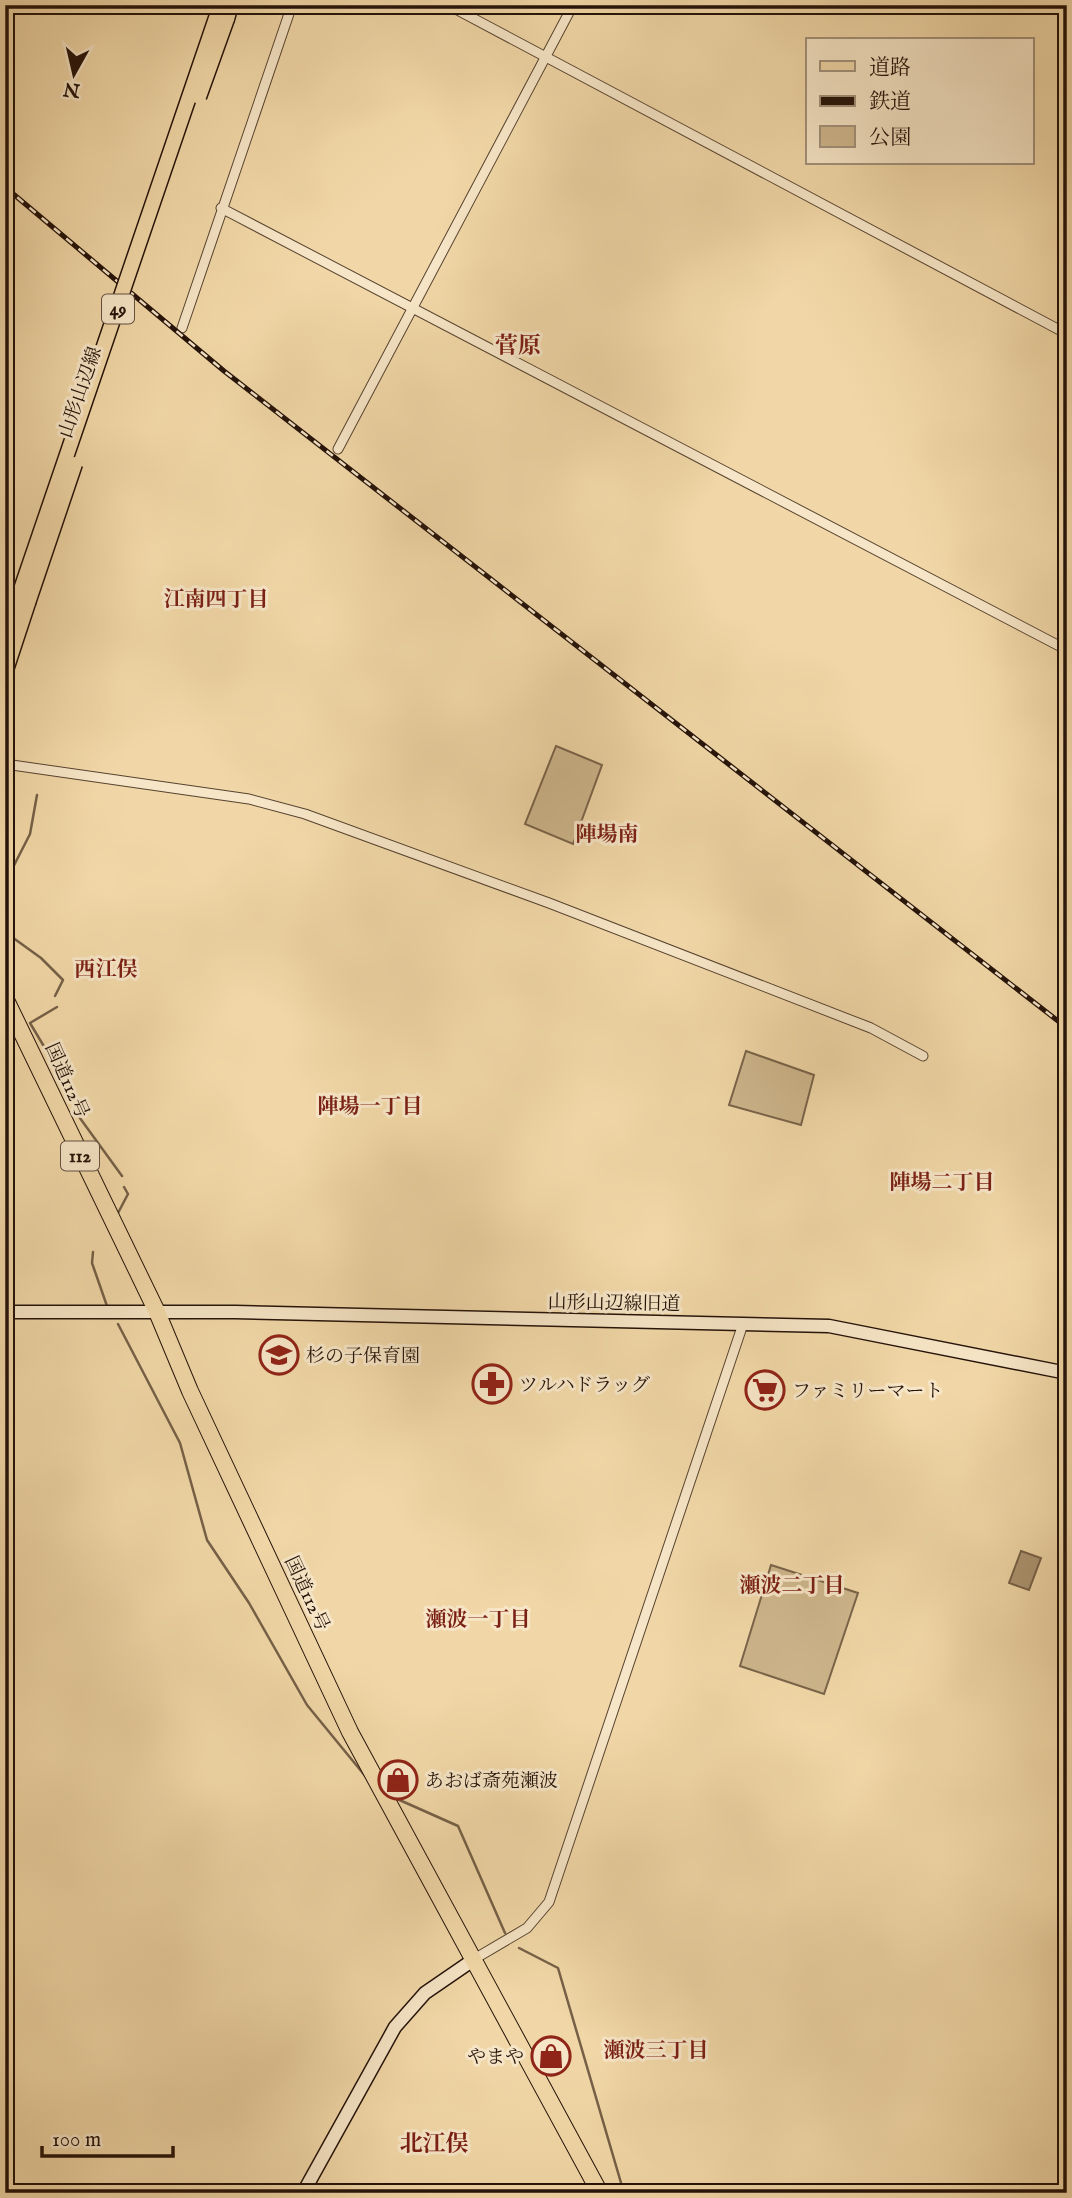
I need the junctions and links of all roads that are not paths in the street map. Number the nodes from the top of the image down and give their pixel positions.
1 (292, 5) edge
2 (448, 5) edge
3 (573, 5) edge
4 (224, 11) edge
5 (545, 58) junction
6 (221, 208) junction
7 (414, 307) junction
8 (182, 328) dead end
9 (1067, 334) edge
10 (338, 449) dead end
11 (23, 602) junction
12 (5, 635) edge
13 (1067, 650) edge
14 (5, 673) edge
15 (5, 764) edge
16 (5, 998) edge
17 (923, 1056) dead end
18 (5, 1312) edge
19 (157, 1312) junction
20 (743, 1324) junction
21 (1067, 1373) edge
22 (476, 1958) junction
23 (5, 2187) edge
24 (18, 2193) edge
25 (303, 2193) edge
26 (600, 2193) edge

1 - 6 street
2 - 5 street
3 - 5 street
4 - 11 main road, 山形山辺線 / 49, bridge
5 - 7 street
5 - 9 street
6 - 7 street
6 - 8 street
7 - 10 street
7 - 13 street
11 - 12 main road, 山形山辺線 / 49
11 - 14 main road, 山形山辺線 / 49
15 - 17 street
16 - 19 highway, 国道112号 / 112
18 - 19 street, 山形山辺線旧道
19 - 20 street, 山形山辺線旧道
19 - 22 highway, 国道112号 / 112
20 - 21 street, 山形山辺線旧道
20 - 22 street
22 - 25 street
22 - 26 highway, 国道112号 / 112
23 - 24 street

